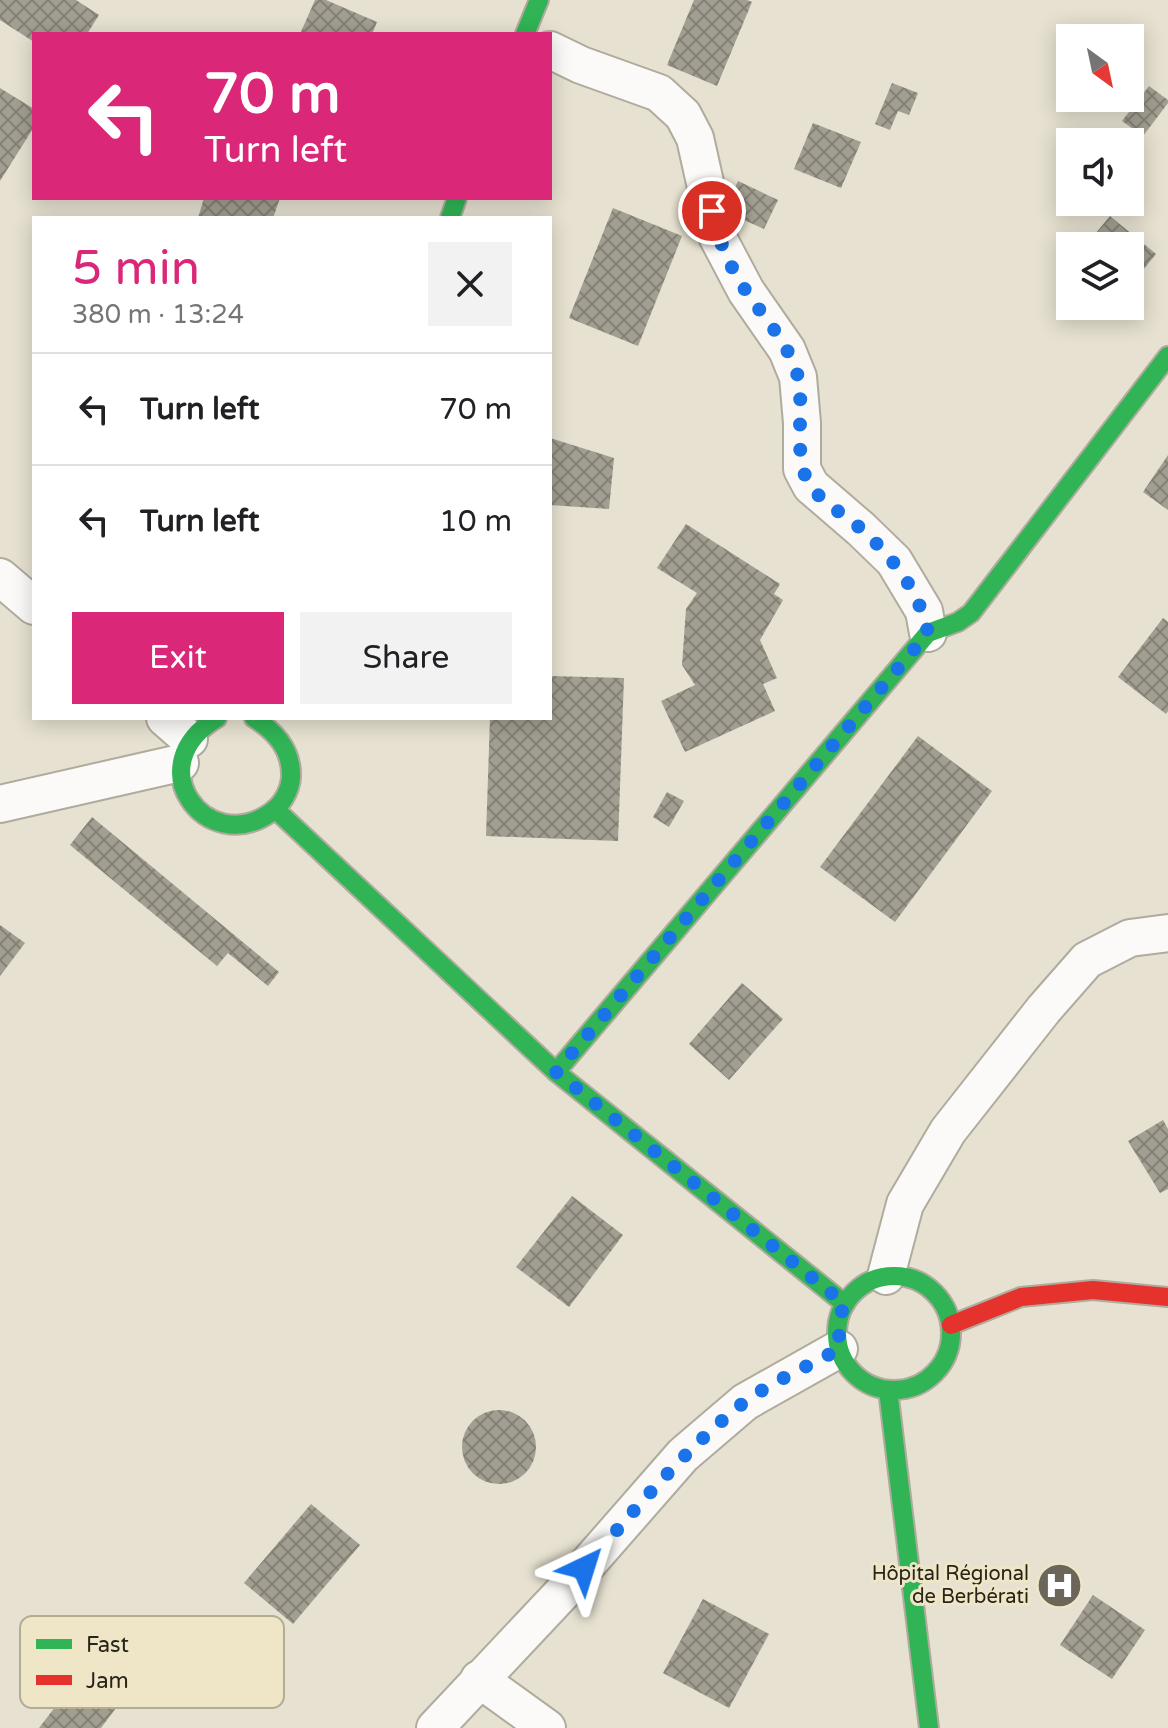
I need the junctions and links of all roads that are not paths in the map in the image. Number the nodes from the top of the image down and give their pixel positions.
1 (539, 0) edge
2 (526, 32) edge
3 (552, 51) edge
4 (1168, 356) edge
5 (0, 577) edge
6 (32, 604) edge
7 (928, 633) junction
8 (258, 720) edge
9 (294, 731) dead end
10 (188, 734) edge
11 (290, 756) junction
12 (0, 804) edge
13 (275, 809) junction
14 (1168, 933) edge
15 (556, 1072) junction
16 (886, 1276) junction
17 (1168, 1297) edge
18 (845, 1304) junction
19 (951, 1325) junction
20 (839, 1349) junction
21 (888, 1390) junction
22 (479, 1679) junction
23 (435, 1728) edge
24 (547, 1728) edge
25 (929, 1728) edge

1 - 2 main road
3 - 7 street
4 - 7 main road
5 - 6 street
7 - 15 main road
8 - 11 main road
9 - 11 main road
10 - 12 street
10 - 13 main road
11 - 13 main road
13 - 15 main road
14 - 16 street
15 - 18 main road
16 - 18 main road
16 - 19 main road
17 - 19 main road
18 - 20 main road
19 - 21 main road
20 - 21 main road
20 - 22 street
21 - 25 main road
22 - 23 street
22 - 24 street

